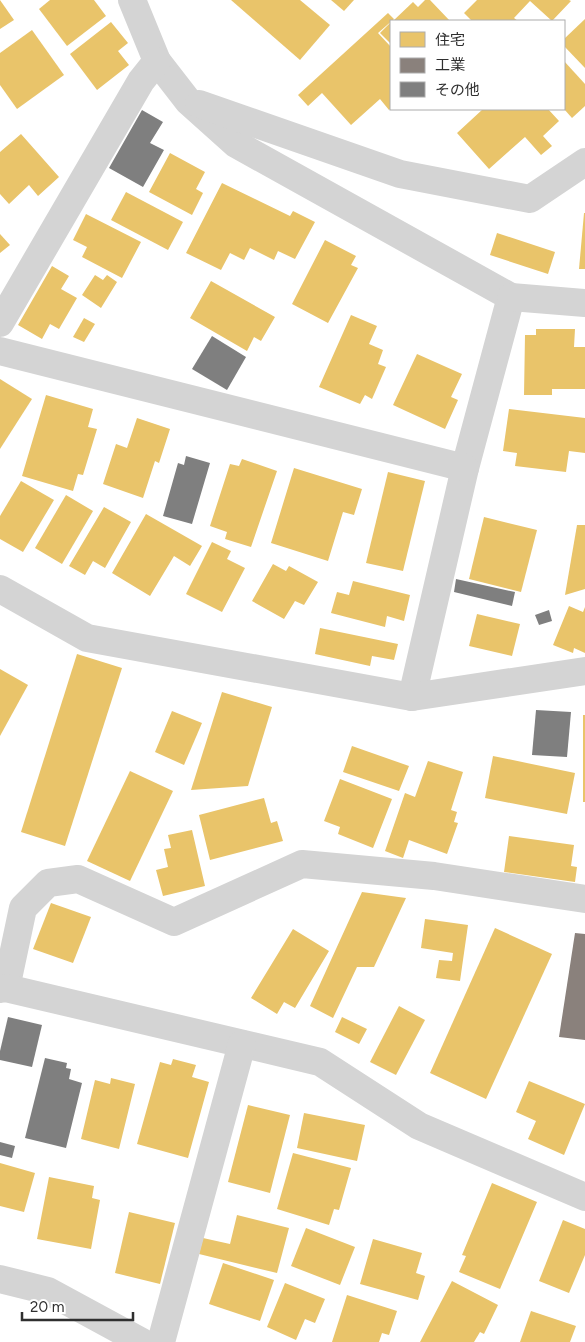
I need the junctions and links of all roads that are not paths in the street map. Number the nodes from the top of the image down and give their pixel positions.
1 (132, 0) edge
2 (157, 61) junction
3 (188, 100) junction
4 (585, 162) edge
5 (510, 297) junction
6 (585, 303) edge
7 (0, 323) edge
8 (0, 350) edge
9 (465, 468) junction
10 (0, 589) edge
11 (585, 671) edge
12 (412, 697) junction
13 (585, 899) edge
14 (3, 988) edge
15 (242, 1044) junction
16 (585, 1197) edge
17 (0, 1279) edge
18 (142, 1342) edge
19 (161, 1342) edge

1 - 2 street
2 - 3 street
2 - 7 street
3 - 4 street
3 - 5 street
5 - 6 street
5 - 9 street
8 - 9 street
9 - 12 street
10 - 12 street
11 - 12 street
13 - 14 street
14 - 15 street
15 - 16 street
15 - 19 street
17 - 18 street

